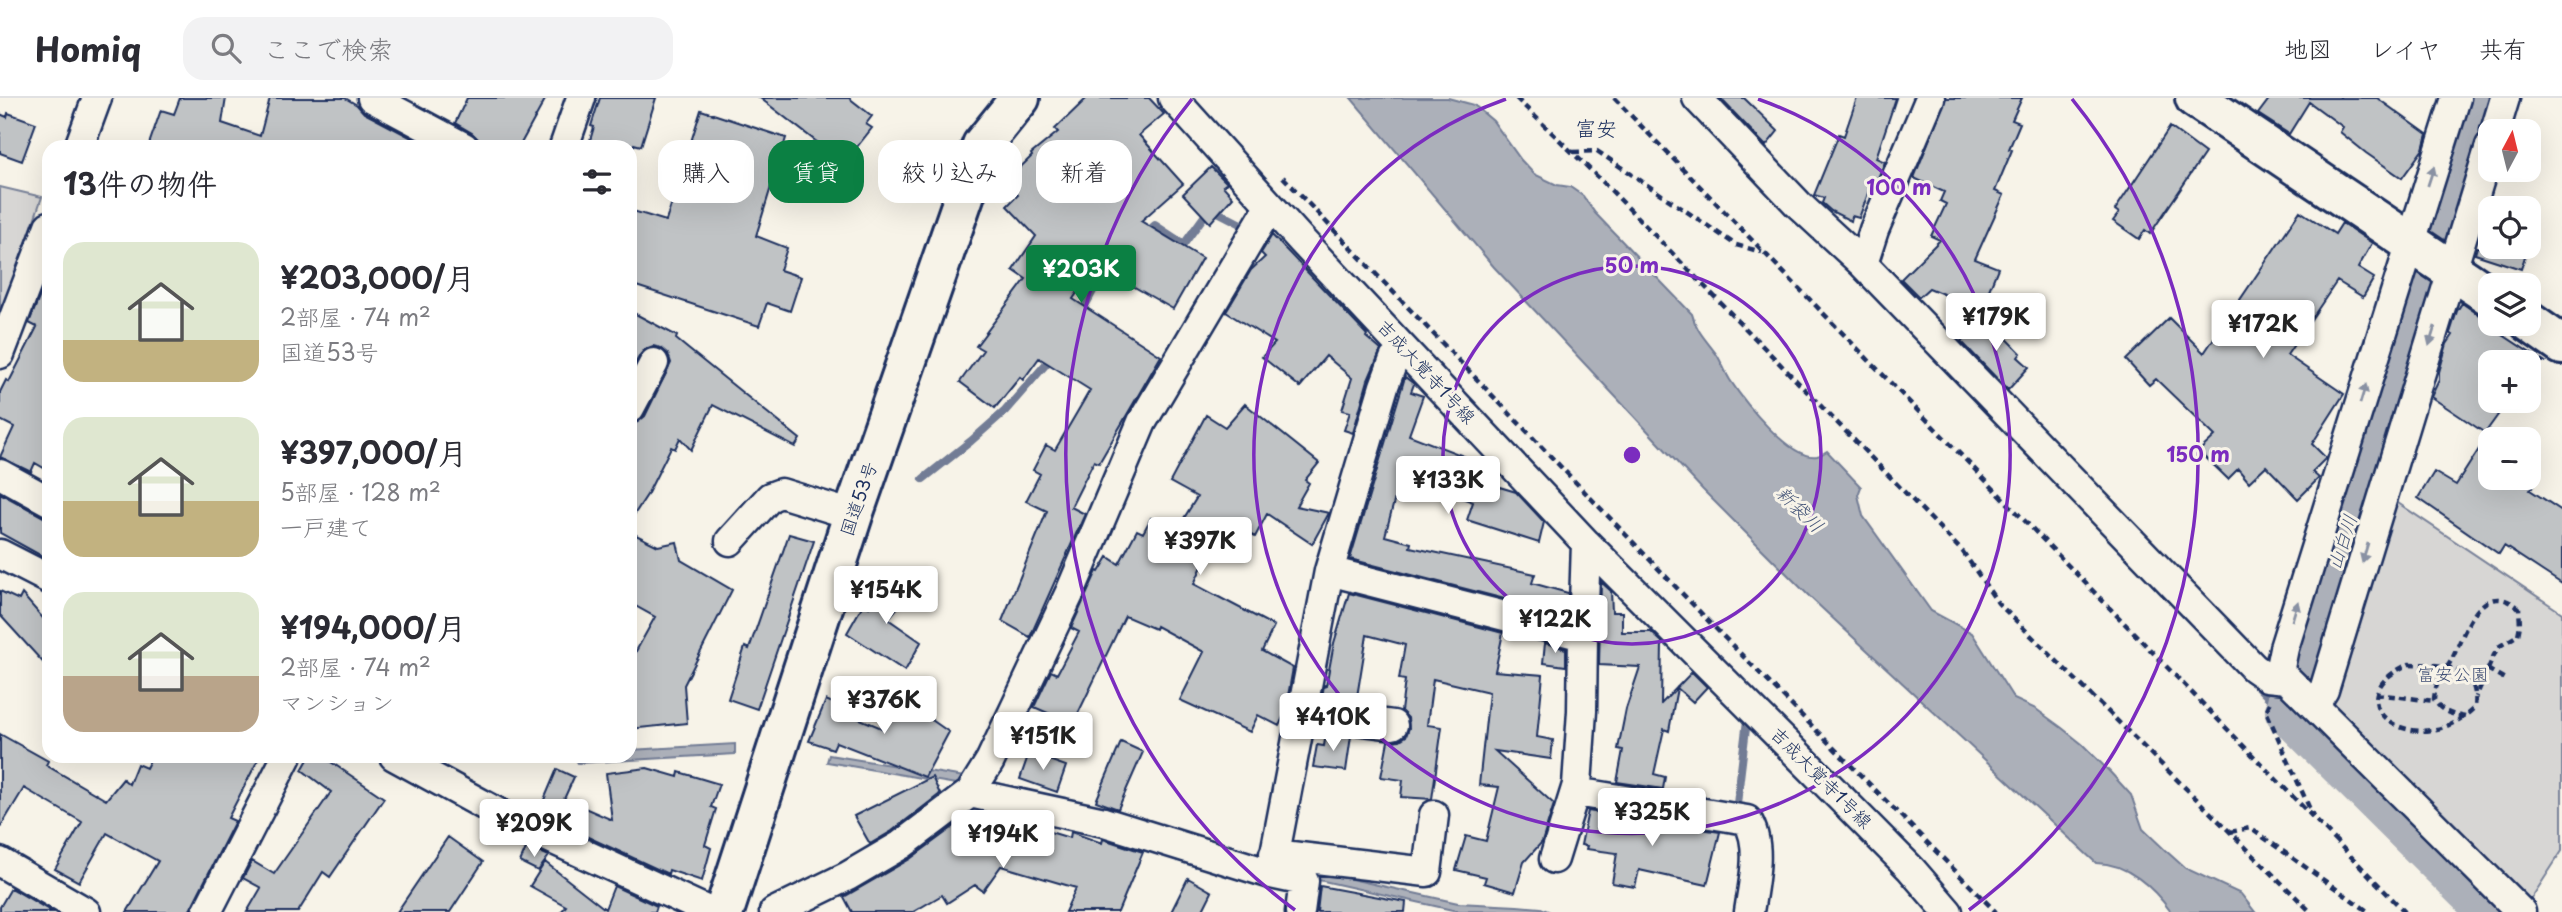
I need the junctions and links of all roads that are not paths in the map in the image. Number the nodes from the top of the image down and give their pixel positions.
1 (97, 98) edge
2 (372, 98) edge
3 (581, 98) edge
4 (1020, 98) edge
5 (1173, 98) edge
6 (1697, 98) edge
7 (1930, 98) edge
8 (2195, 98) edge
9 (2456, 98) edge
10 (2505, 98) edge
11 (2499, 119) edge
12 (82, 140) edge
13 (451, 140) edge
14 (566, 140) edge
15 (2478, 168) edge
16 (1270, 206) junction
17 (42, 244) edge
18 (2431, 255) junction
19 (1863, 264) junction
20 (2478, 288) edge
21 (2541, 330) edge
22 (2562, 345) edge
23 (1405, 351) junction
24 (0, 355) edge
25 (654, 363) dead end
26 (637, 395) edge
27 (0, 474) edge
28 (42, 497) edge
29 (853, 515) junction
30 (730, 541) dead end
31 (1586, 542) junction
32 (0, 554) edge
33 (1329, 571) junction
34 (42, 575) edge
35 (1583, 636) junction
36 (2296, 690) junction
37 (1303, 713) junction
38 (1394, 725) dead end
39 (283, 763) edge
40 (407, 763) edge
41 (1576, 792) junction
42 (970, 793) junction
43 (1434, 815) dead end
44 (1554, 859) dead end
45 (0, 862) edge
46 (1273, 864) junction
47 (86, 912) edge
48 (207, 912) edge
49 (710, 912) edge
50 (724, 912) edge
51 (774, 912) edge
52 (1300, 912) edge
53 (1749, 912) edge
54 (1948, 912) edge
55 (2521, 912) edge

1 - 12 street
2 - 13 street
3 - 14 street
4 - 29 main road, 国道53号
5 - 16 street, 吉成大覚寺1号線
6 - 19 street
7 - 19 street
8 - 18 main road
18 -> 9 street
10 - 11 street
15 - 18 street
16 - 23 street, 吉成大覚寺1号線
16 - 42 street
17 - 24 street
18 - 20 main road
36 -> 18 street
18 -> 36 street
19 - 36 street
21 - 22 main road
23 - 31 street, 吉成大覚寺1号線
23 - 33 street
25 - 26 street
27 - 28 street
29 - 30 street
29 - 50 main road, 国道53号
31 - 35 street
31 - 54 street, 吉成大覚寺1号線
32 - 34 street
33 - 35 street
33 - 37 street
35 - 41 street
36 - 55 street
37 - 38 street
37 - 46 street
39 - 48 street
40 - 49 street
41 - 44 street
41 - 53 street
42 - 46 street
42 - 51 street
43 - 46 street
45 - 47 street
46 - 52 street

